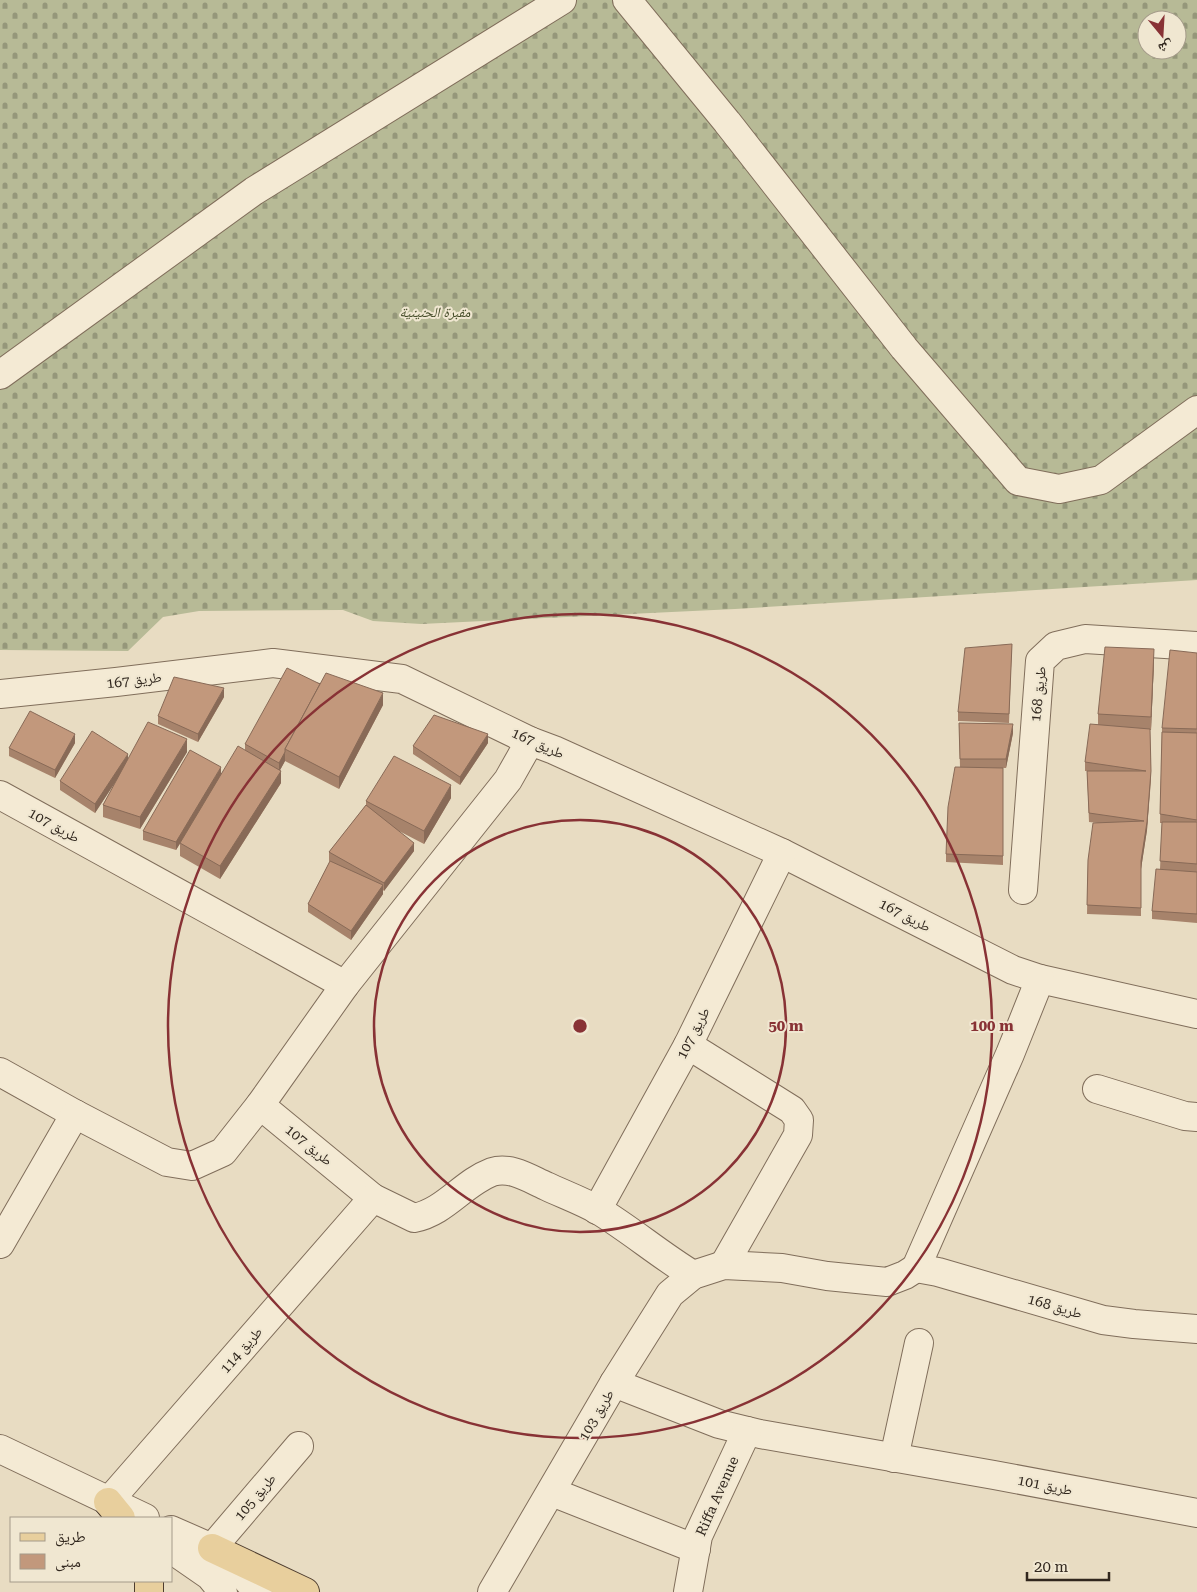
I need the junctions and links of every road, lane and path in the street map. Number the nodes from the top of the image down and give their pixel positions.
1 (562, 0) edge
2 (627, 0) edge
3 (0, 374) edge
4 (1197, 410) edge
5 (1197, 646) edge
6 (0, 694) edge
7 (530, 741) junction
8 (0, 795) edge
9 (782, 853) junction
10 (1023, 890) dead end
11 (1040, 979) junction
12 (345, 985) junction
13 (1197, 1014) edge
14 (688, 1045) junction
15 (0, 1072) edge
16 (1097, 1088) dead end
17 (260, 1105) junction
18 (75, 1114) junction
19 (1197, 1117) edge
20 (373, 1198) junction
21 (597, 1210) junction
22 (0, 1244) edge
23 (724, 1265) junction
24 (916, 1268) junction
25 (693, 1275) junction
26 (1197, 1329) edge
27 (919, 1343) dead end
28 (614, 1383) junction
29 (747, 1431) junction
30 (299, 1446) dead end
31 (0, 1449) edge
32 (894, 1458) junction
33 (552, 1492) junction
34 (115, 1510) edge
35 (1197, 1513) edge
36 (128, 1517) edge
37 (141, 1517) edge
38 (172, 1530) edge
39 (212, 1548) junction
40 (696, 1549) junction
41 (172, 1550) edge
42 (223, 1592) edge
43 (258, 1592) edge
44 (305, 1592) edge
45 (492, 1592) edge
46 (688, 1592) edge

1 - 3 street
2 - 4 street
5 - 10 street, طريق 168
6 - 7 street, طريق 167
7 - 9 street, طريق 167
7 - 12 street
8 - 12 street, طريق 107
9 - 11 street, طريق 167
9 - 14 street, طريق 107
11 - 13 street, طريق 167
11 - 24 street
12 - 17 street
14 - 21 street, طريق 107
14 - 23 street
15 - 18 street
16 - 19 street
17 - 18 street
17 - 20 street, طريق 107
18 - 22 street
20 - 21 street, طريق 107
20 - 34 street, طريق 114
21 - 25 street, طريق 107
23 - 24 street
23 - 25 street, طريق 103
24 - 26 street, طريق 168
25 - 28 street, طريق 103
27 - 32 street
28 - 29 street, طريق 101
28 - 33 street, طريق 103
29 - 32 street, طريق 101
29 - 40 street, Riffa Avenue
30 - 39 street, طريق 105
31 - 34 street
32 - 35 street, طريق 101
33 - 40 street
33 - 45 street, طريق 103
34 - 36 street
34 - 37 street
38 - 39 street
39 - 43 street
39 - 44 main road
40 - 46 street, Riffa Avenue
41 - 42 street

